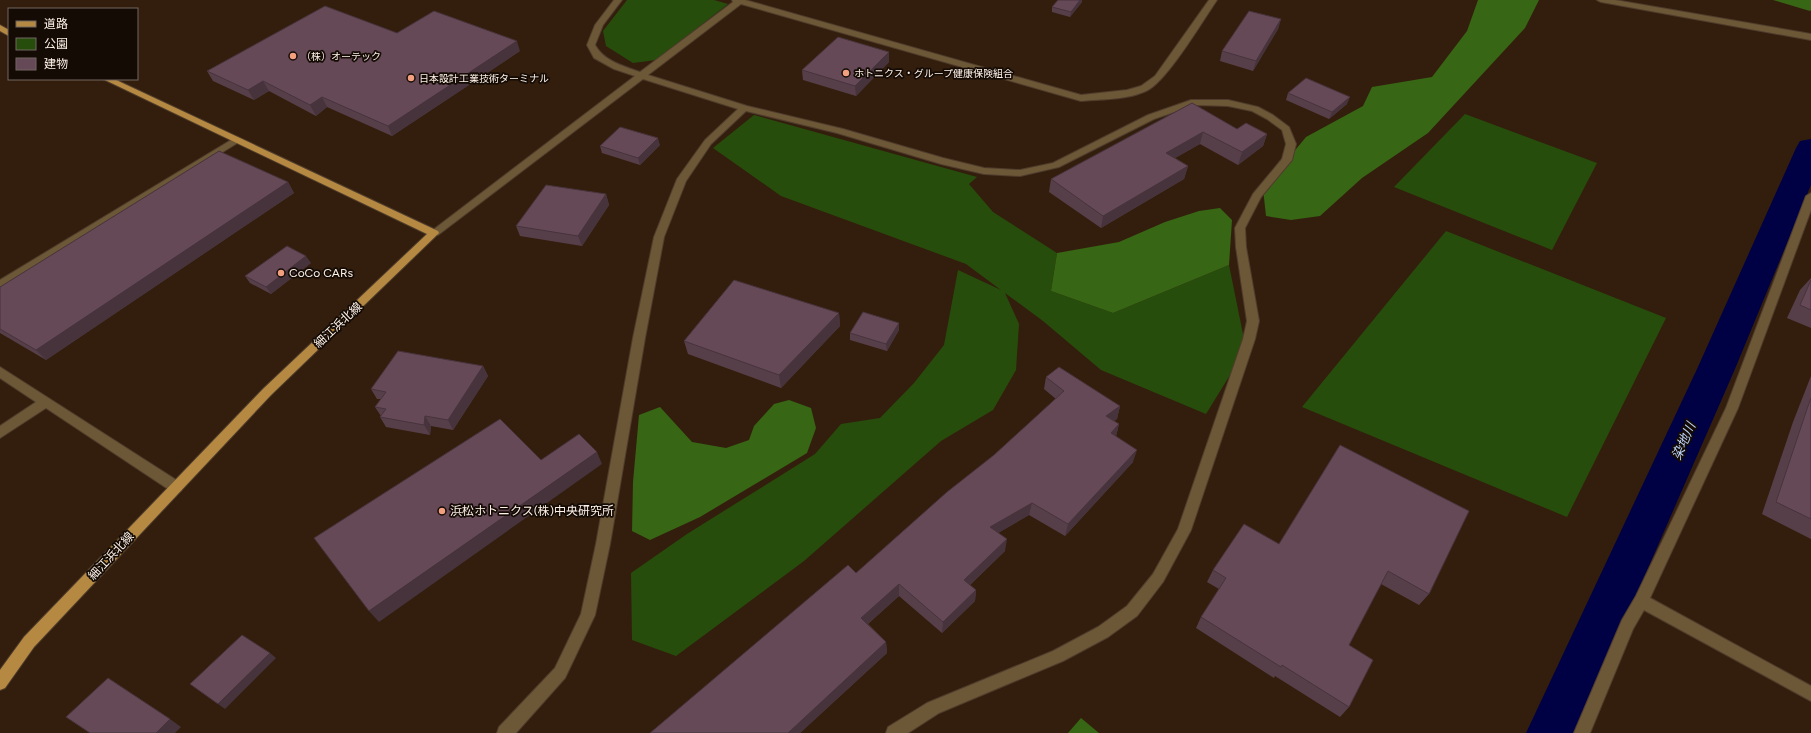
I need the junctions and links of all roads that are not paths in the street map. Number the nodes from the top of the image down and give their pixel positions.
1 (618, 0) edge
2 (739, 0) edge
3 (1213, 0) edge
4 (1601, 0) edge
5 (1811, 37) edge
6 (642, 76) junction
7 (109, 80) edge
8 (744, 108) junction
9 (236, 140) junction
10 (1811, 196) edge
11 (1808, 212) edge
12 (434, 233) junction
13 (0, 285) edge
14 (0, 372) edge
15 (45, 402) junction
16 (0, 433) edge
17 (176, 487) junction
18 (1641, 601) junction
19 (0, 683) edge
20 (1811, 694) edge
21 (505, 733) edge
22 (894, 733) edge
23 (1582, 733) edge

1 - 6 street
2 - 3 street
2 - 6 street
4 - 5 street
6 - 8 street
6 - 12 street
7 - 9 main road
8 - 21 street
8 - 22 street
9 - 12 main road
9 - 13 street
10 - 11 street
11 - 18 street
12 - 17 main road, 細江浜北線
14 - 15 street
15 - 16 street
15 - 17 street
17 - 19 main road, 細江浜北線
18 - 20 street
18 - 23 street

